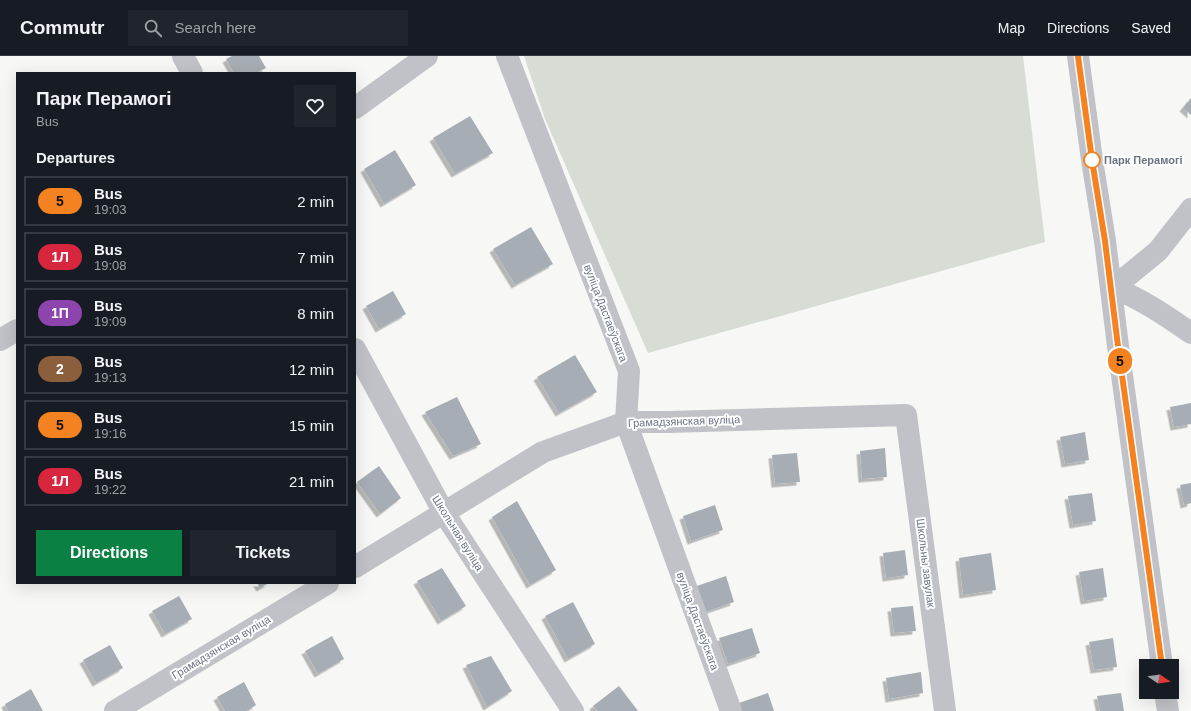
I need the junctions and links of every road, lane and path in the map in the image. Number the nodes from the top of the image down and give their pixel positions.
1 (183, 56) edge
2 (427, 56) edge
3 (507, 56) edge
4 (1078, 56) edge
5 (191, 72) edge
6 (356, 107) edge
7 (1191, 209) edge
8 (1111, 287) junction
9 (16, 331) edge
10 (1191, 333) edge
11 (0, 340) edge
12 (356, 351) edge
13 (906, 415) joint
14 (626, 422) junction
15 (444, 513) junction
16 (356, 566) edge
17 (326, 584) edge
18 (1161, 659) edge
19 (1167, 699) edge
20 (729, 710) edge
21 (115, 711) edge
22 (573, 711) edge
23 (945, 711) edge
24 (1168, 711) edge

1 - 5 street
2 - 6 street
3 - 14 street, вуліца Дастаеўскага
4 - 8 street
7 - 8 street
8 - 10 street
8 - 18 street
9 - 11 street
12 - 15 street, Школьная вуліца
13 - 14 street, Грамадзянская вуліца
13 - 23 street, Школьны завулак
14 - 15 street, Грамадзянская вуліца
14 - 20 street, вуліца Дастаеўскага
15 - 16 street, Грамадзянская вуліца
15 - 22 street, Школьная вуліца
17 - 21 street, Грамадзянская вуліца
19 - 24 street

